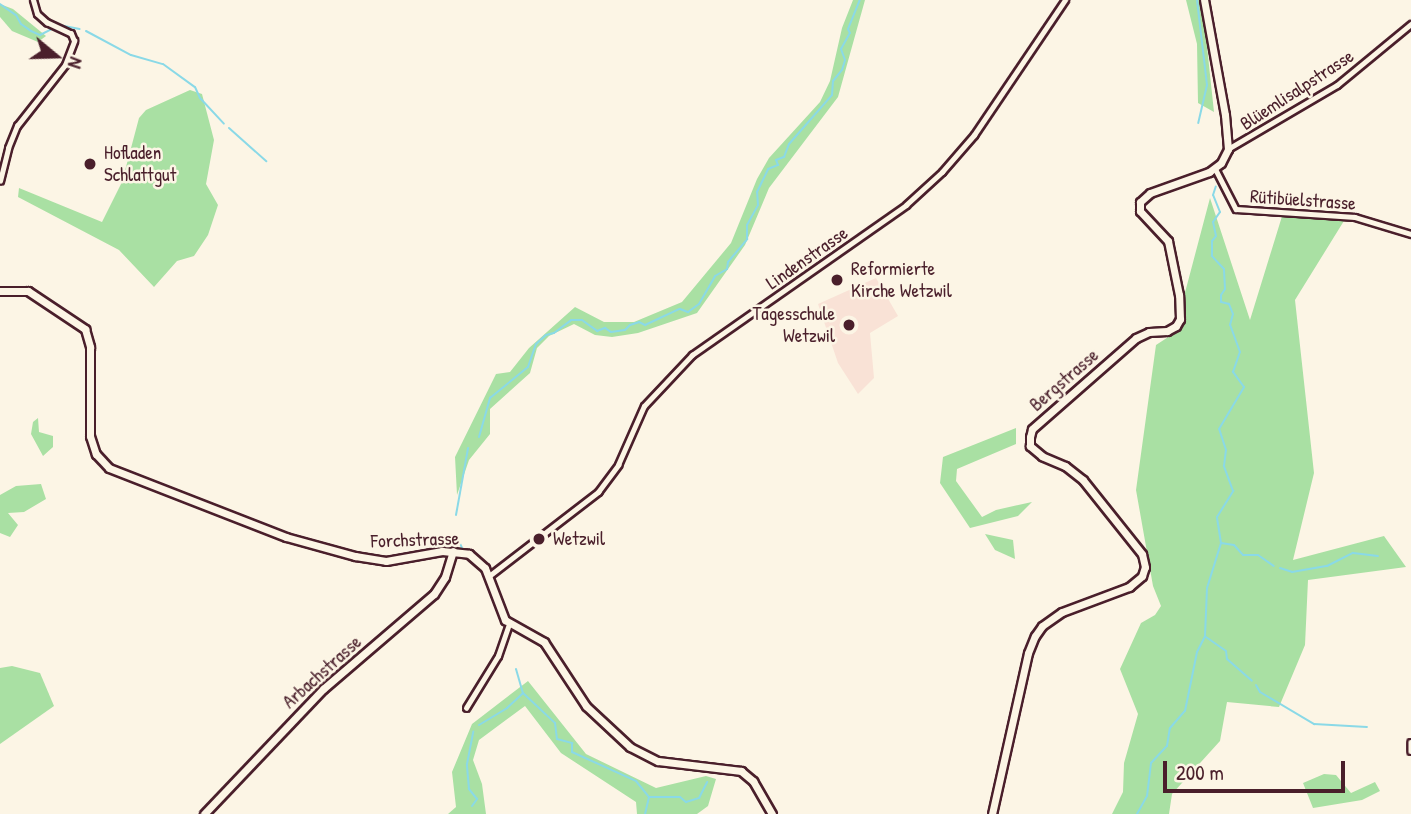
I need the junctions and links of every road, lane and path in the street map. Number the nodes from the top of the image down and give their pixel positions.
1 (33, 0) edge
2 (1065, 0) edge
3 (1203, 0) edge
4 (1411, 24) edge
5 (1228, 149) junction
6 (1215, 168) junction
7 (0, 181) edge
8 (1411, 234) edge
9 (0, 291) edge
10 (453, 551) junction
11 (489, 576) junction
12 (509, 624) junction
13 (466, 708) dead end
14 (1411, 742) edge
15 (1411, 751) edge
16 (204, 814) edge
17 (772, 814) edge
18 (992, 814) edge

1 - 7 street
2 - 11 street, Lindenstrasse
3 - 5 street
4 - 5 street, Blüemlisalpstrasse
5 - 6 street
6 - 8 street, Rütibüelstrasse
6 - 18 street, Bergstrasse
9 - 10 street, Forchstrasse
10 - 11 street, Forchstrasse
10 - 16 street, Arbachstrasse
11 - 12 street
12 - 13 street
12 - 17 street
14 - 15 street

